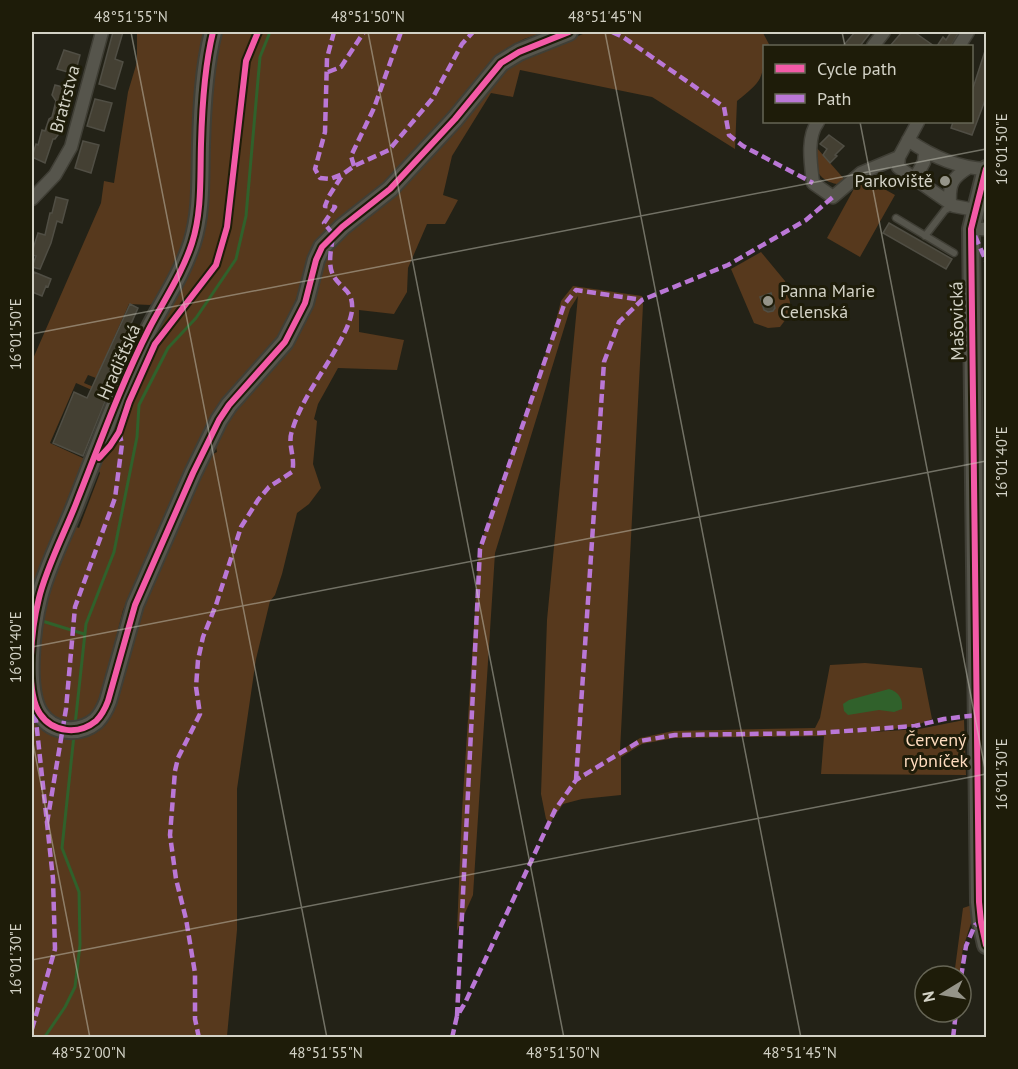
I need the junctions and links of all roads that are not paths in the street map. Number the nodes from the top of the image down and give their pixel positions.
1 (102, 32) edge
2 (213, 32) edge
3 (569, 32) edge
4 (884, 32) edge
5 (968, 32) edge
6 (874, 45) edge
7 (960, 45) edge
8 (817, 123) edge
9 (917, 123) edge
10 (908, 140) junction
11 (925, 152) junction
12 (899, 157) junction
13 (968, 168) junction
14 (987, 169) edge
15 (915, 178) junction
16 (32, 199) edge
17 (952, 204) junction
18 (975, 210) junction
19 (896, 218) dead end
20 (979, 229) edge
21 (925, 236) junction
22 (954, 253) dead end
23 (987, 945) edge

1 - 16 street, Bratrstva
2 - 3 street, Hradišťská
4 - 6 street
5 - 7 street
8 - 12 street
9 - 10 street
10 - 11 street
10 - 12 street
11 - 13 street
11 - 15 street
12 - 15 street
13 - 14 street
13 - 17 street
14 - 18 street, Mašovická
15 - 17 street
17 - 18 street
17 - 21 lane
18 - 20 street, Mašovická
19 - 21 lane
20 - 23 street, Mašovická
21 - 22 lane

